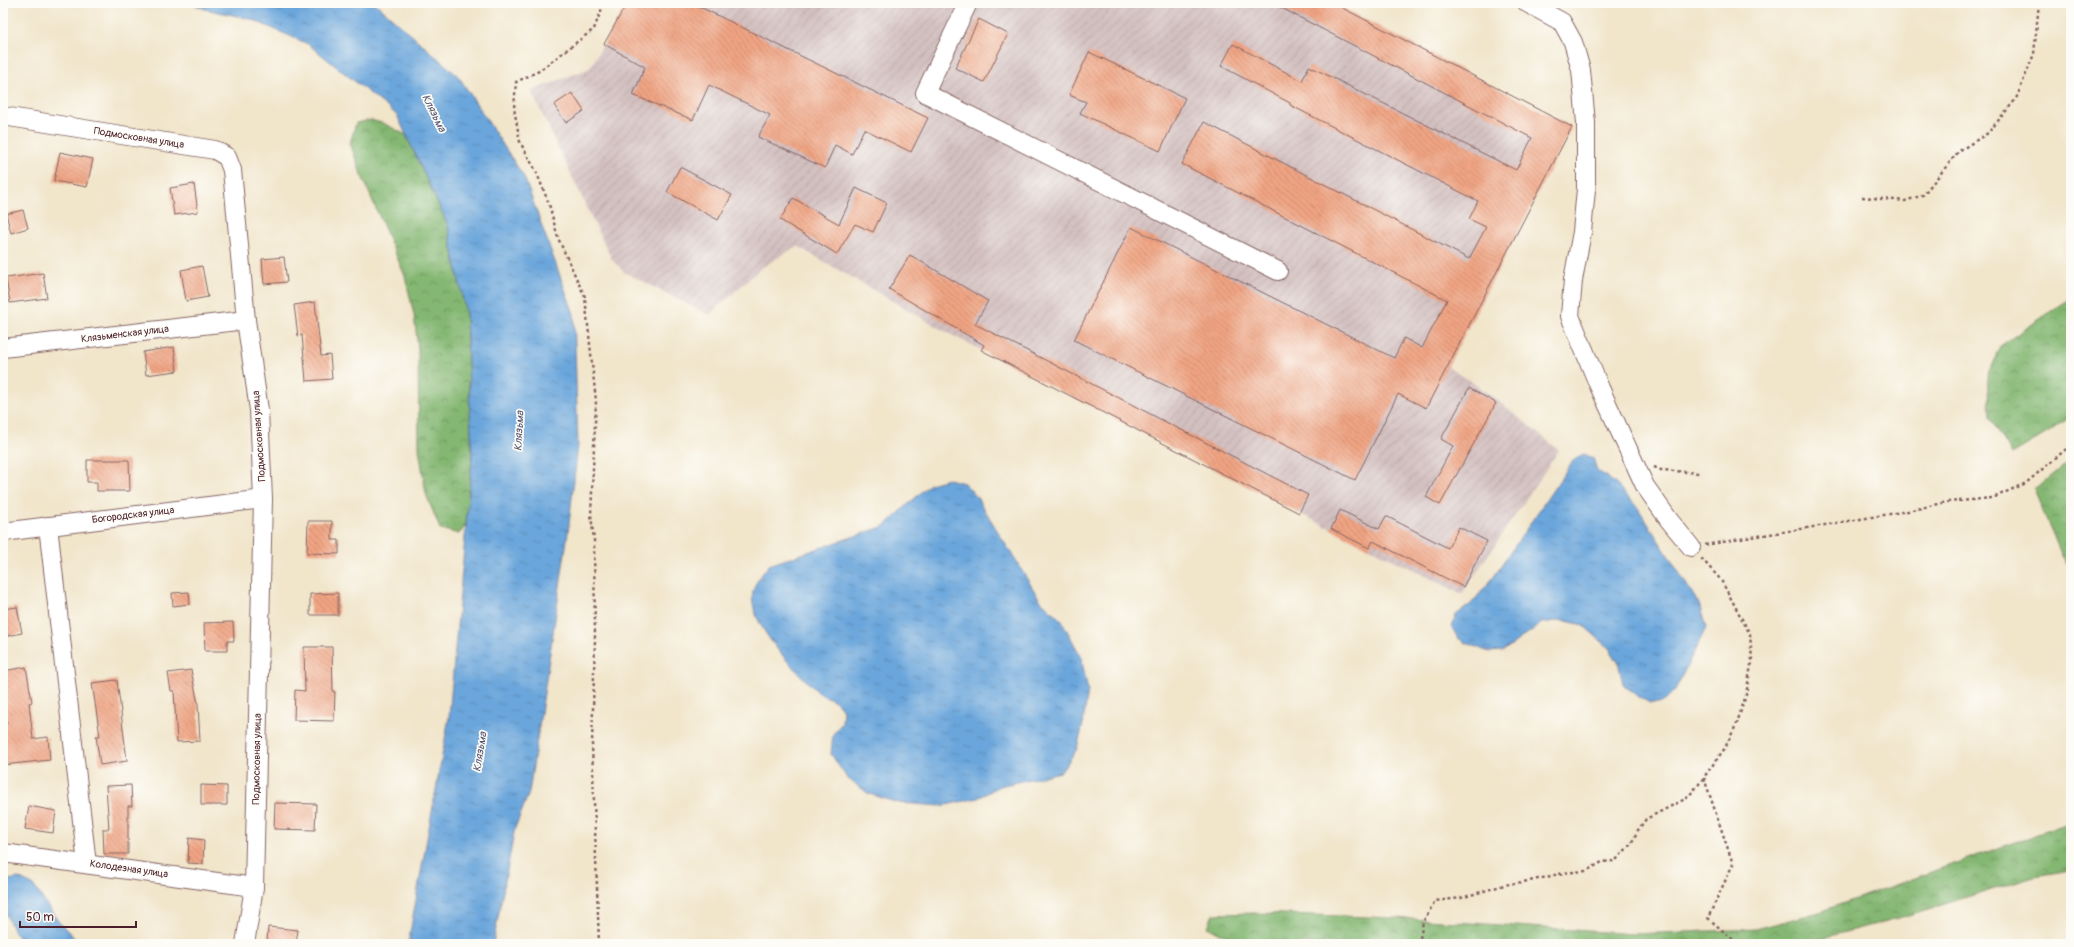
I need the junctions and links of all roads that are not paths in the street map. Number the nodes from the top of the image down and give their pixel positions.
1 (968, 3) edge
2 (1527, 3) edge
3 (3, 116) edge
4 (1278, 271) dead end
5 (246, 320) junction
6 (3, 348) edge
7 (263, 499) junction
8 (48, 526) junction
9 (3, 532) edge
10 (1691, 547) road end
11 (3, 853) edge
12 (87, 864) junction
13 (254, 887) junction
14 (245, 944) edge

1 - 4 street
2 - 10 street
3 - 5 street, Подмосковная улица
5 - 6 street, Клязьменская улица
5 - 7 street, Подмосковная улица
7 - 8 street, Богородская улица
7 - 13 street, Подмосковная улица
8 - 9 street, Богородская улица
8 - 12 street
11 - 12 street, Колодезная улица
12 - 13 street, Колодезная улица
13 - 14 street, Подмосковная улица

